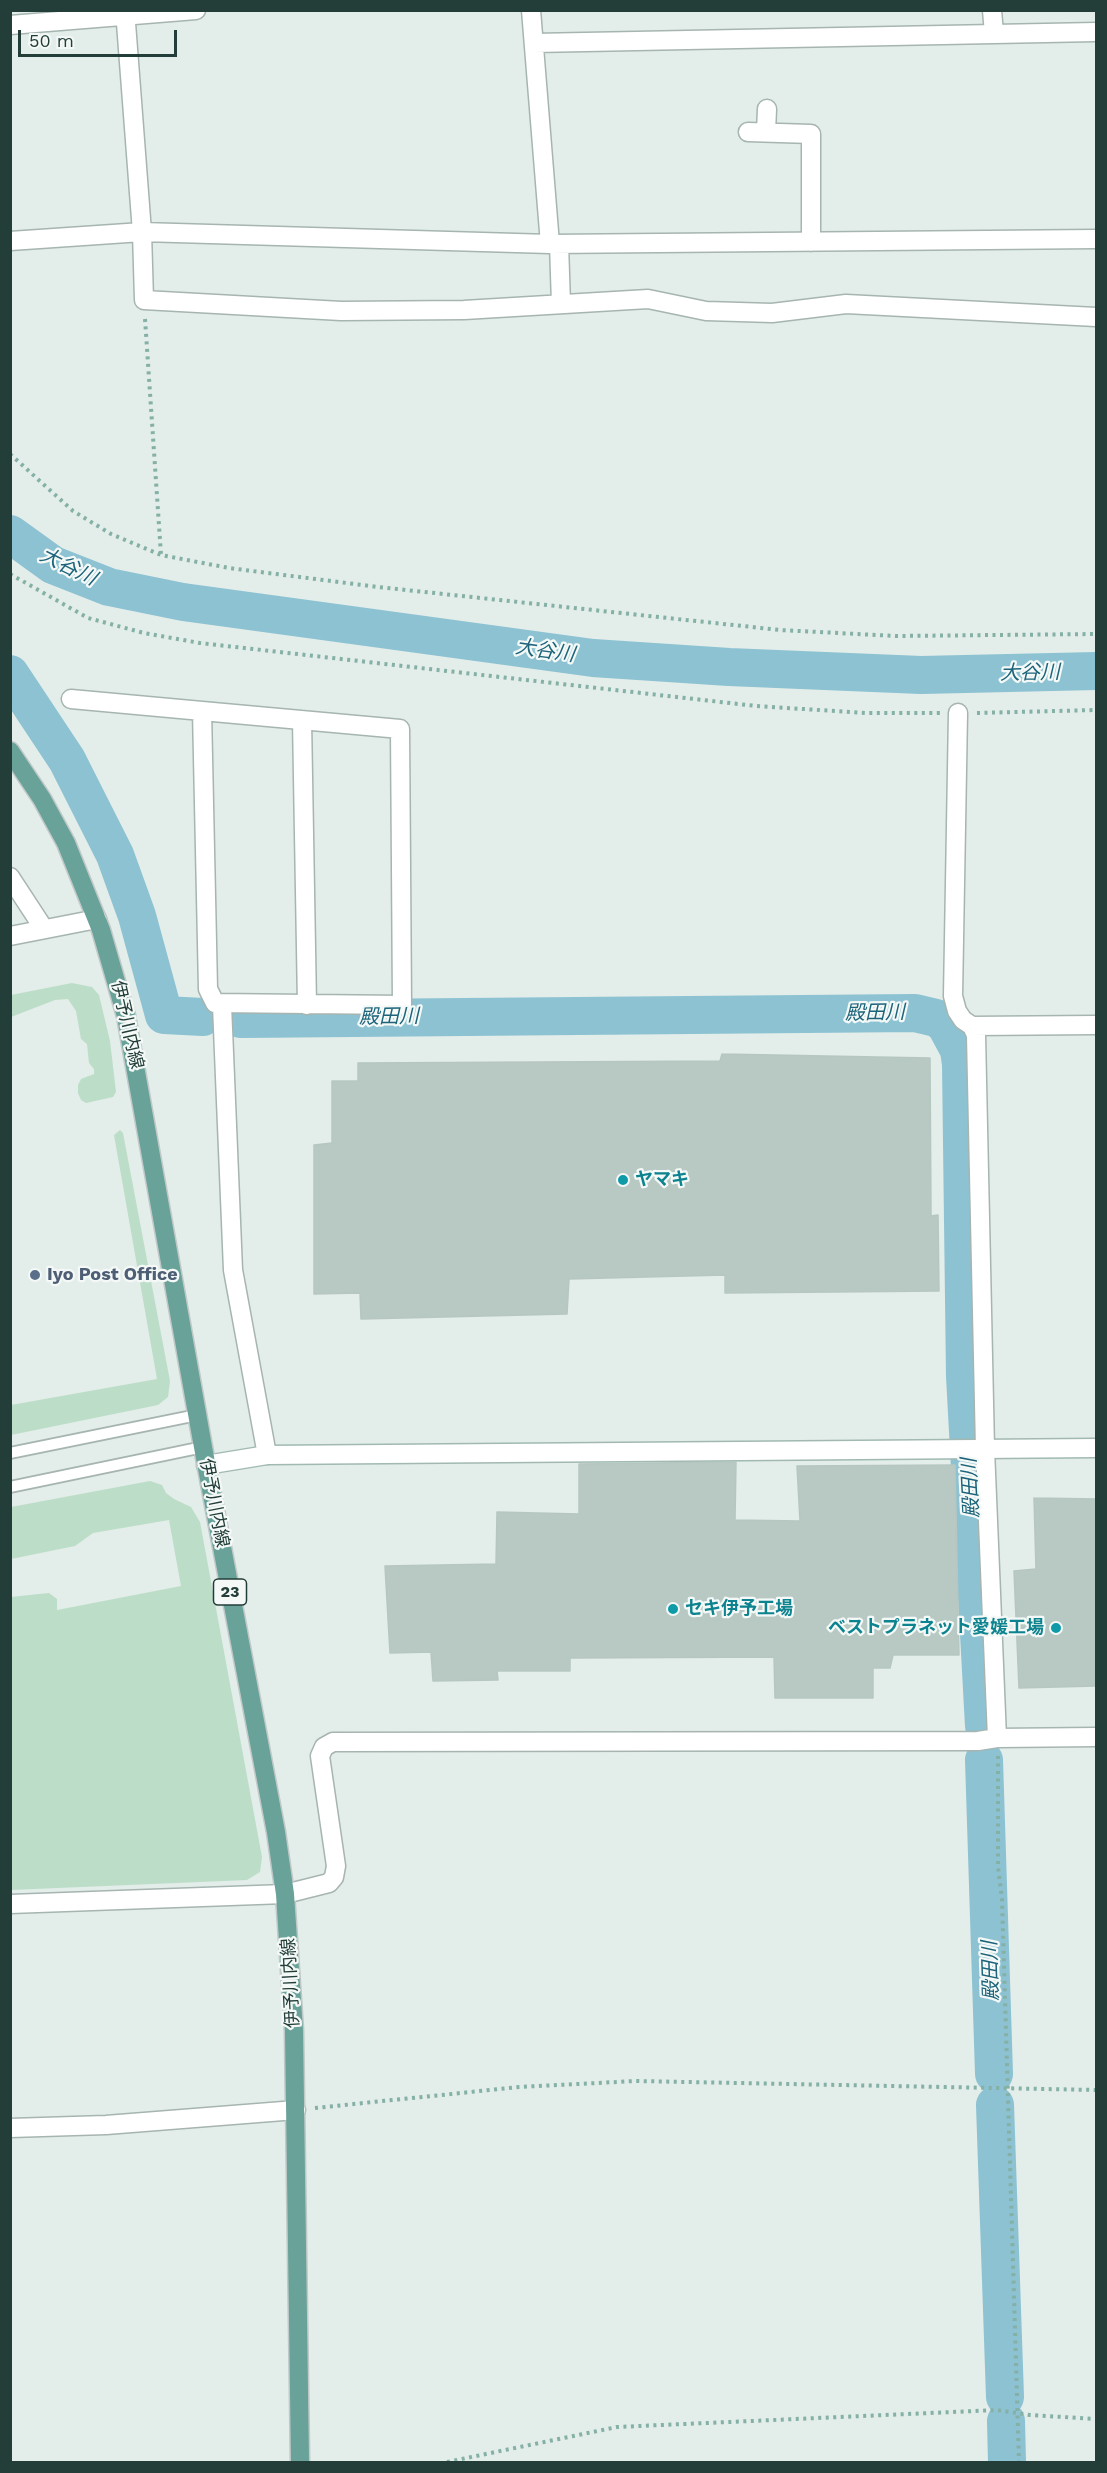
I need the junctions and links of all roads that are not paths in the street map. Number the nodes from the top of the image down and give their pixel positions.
1 (196, 10) edge
2 (531, 10) edge
3 (992, 10) edge
4 (126, 13) edge
5 (10, 25) edge
6 (1096, 32) edge
7 (994, 34) junction
8 (534, 43) junction
9 (766, 110) dead end
10 (142, 232) junction
11 (1096, 239) edge
12 (10, 241) edge
13 (811, 242) junction
14 (554, 244) junction
15 (561, 304) junction
16 (1096, 316) edge
17 (71, 699) dead end
18 (202, 711) junction
19 (958, 713) road end
20 (302, 720) junction
21 (10, 751) edge
22 (10, 877) edge
23 (97, 919) junction
24 (44, 929) junction
25 (10, 936) edge
26 (222, 1005) junction
27 (306, 1005) junction
28 (1096, 1025) edge
29 (972, 1026) junction
30 (197, 1414) junction
31 (203, 1447) junction
32 (1096, 1448) edge
33 (985, 1449) junction
34 (10, 1453) edge
35 (267, 1455) junction
36 (206, 1465) junction
37 (10, 1487) edge
38 (1096, 1737) edge
39 (998, 1738) junction
40 (285, 1894) junction
41 (10, 1904) edge
42 (296, 2109) junction
43 (10, 2128) edge
44 (300, 2463) edge

1 - 4 street
2 - 8 street
3 - 7 street
4 - 5 street
4 - 10 street
6 - 7 street
7 - 8 street
8 - 14 street
9 - 13 street
10 - 12 street
10 - 14 street
10 - 15 street
11 - 13 street
13 - 14 street
14 - 15 street
15 - 16 street
17 - 18 street
18 - 20 street
18 - 26 street
19 - 29 street
20 - 27 street
20 - 27 street
21 - 23 main road, 伊予川内線 / 23
22 - 24 street
23 - 24 street
23 - 30 main road, 伊予川内線 / 23
24 - 25 street
26 - 27 street
26 - 35 street
28 - 29 street
29 - 33 street
30 - 31 main road, 伊予川内線 / 23
30 - 34 lane
31 - 36 main road, 伊予川内線 / 23
31 - 37 lane
32 - 33 street
33 - 35 street
33 - 39 street
35 - 36 street
36 - 40 main road, 伊予川内線 / 23
38 - 39 street
39 - 40 street
40 - 41 street
40 - 42 main road, 伊予川内線 / 23
42 - 43 street
42 - 44 main road, 伊予川内線 / 23

